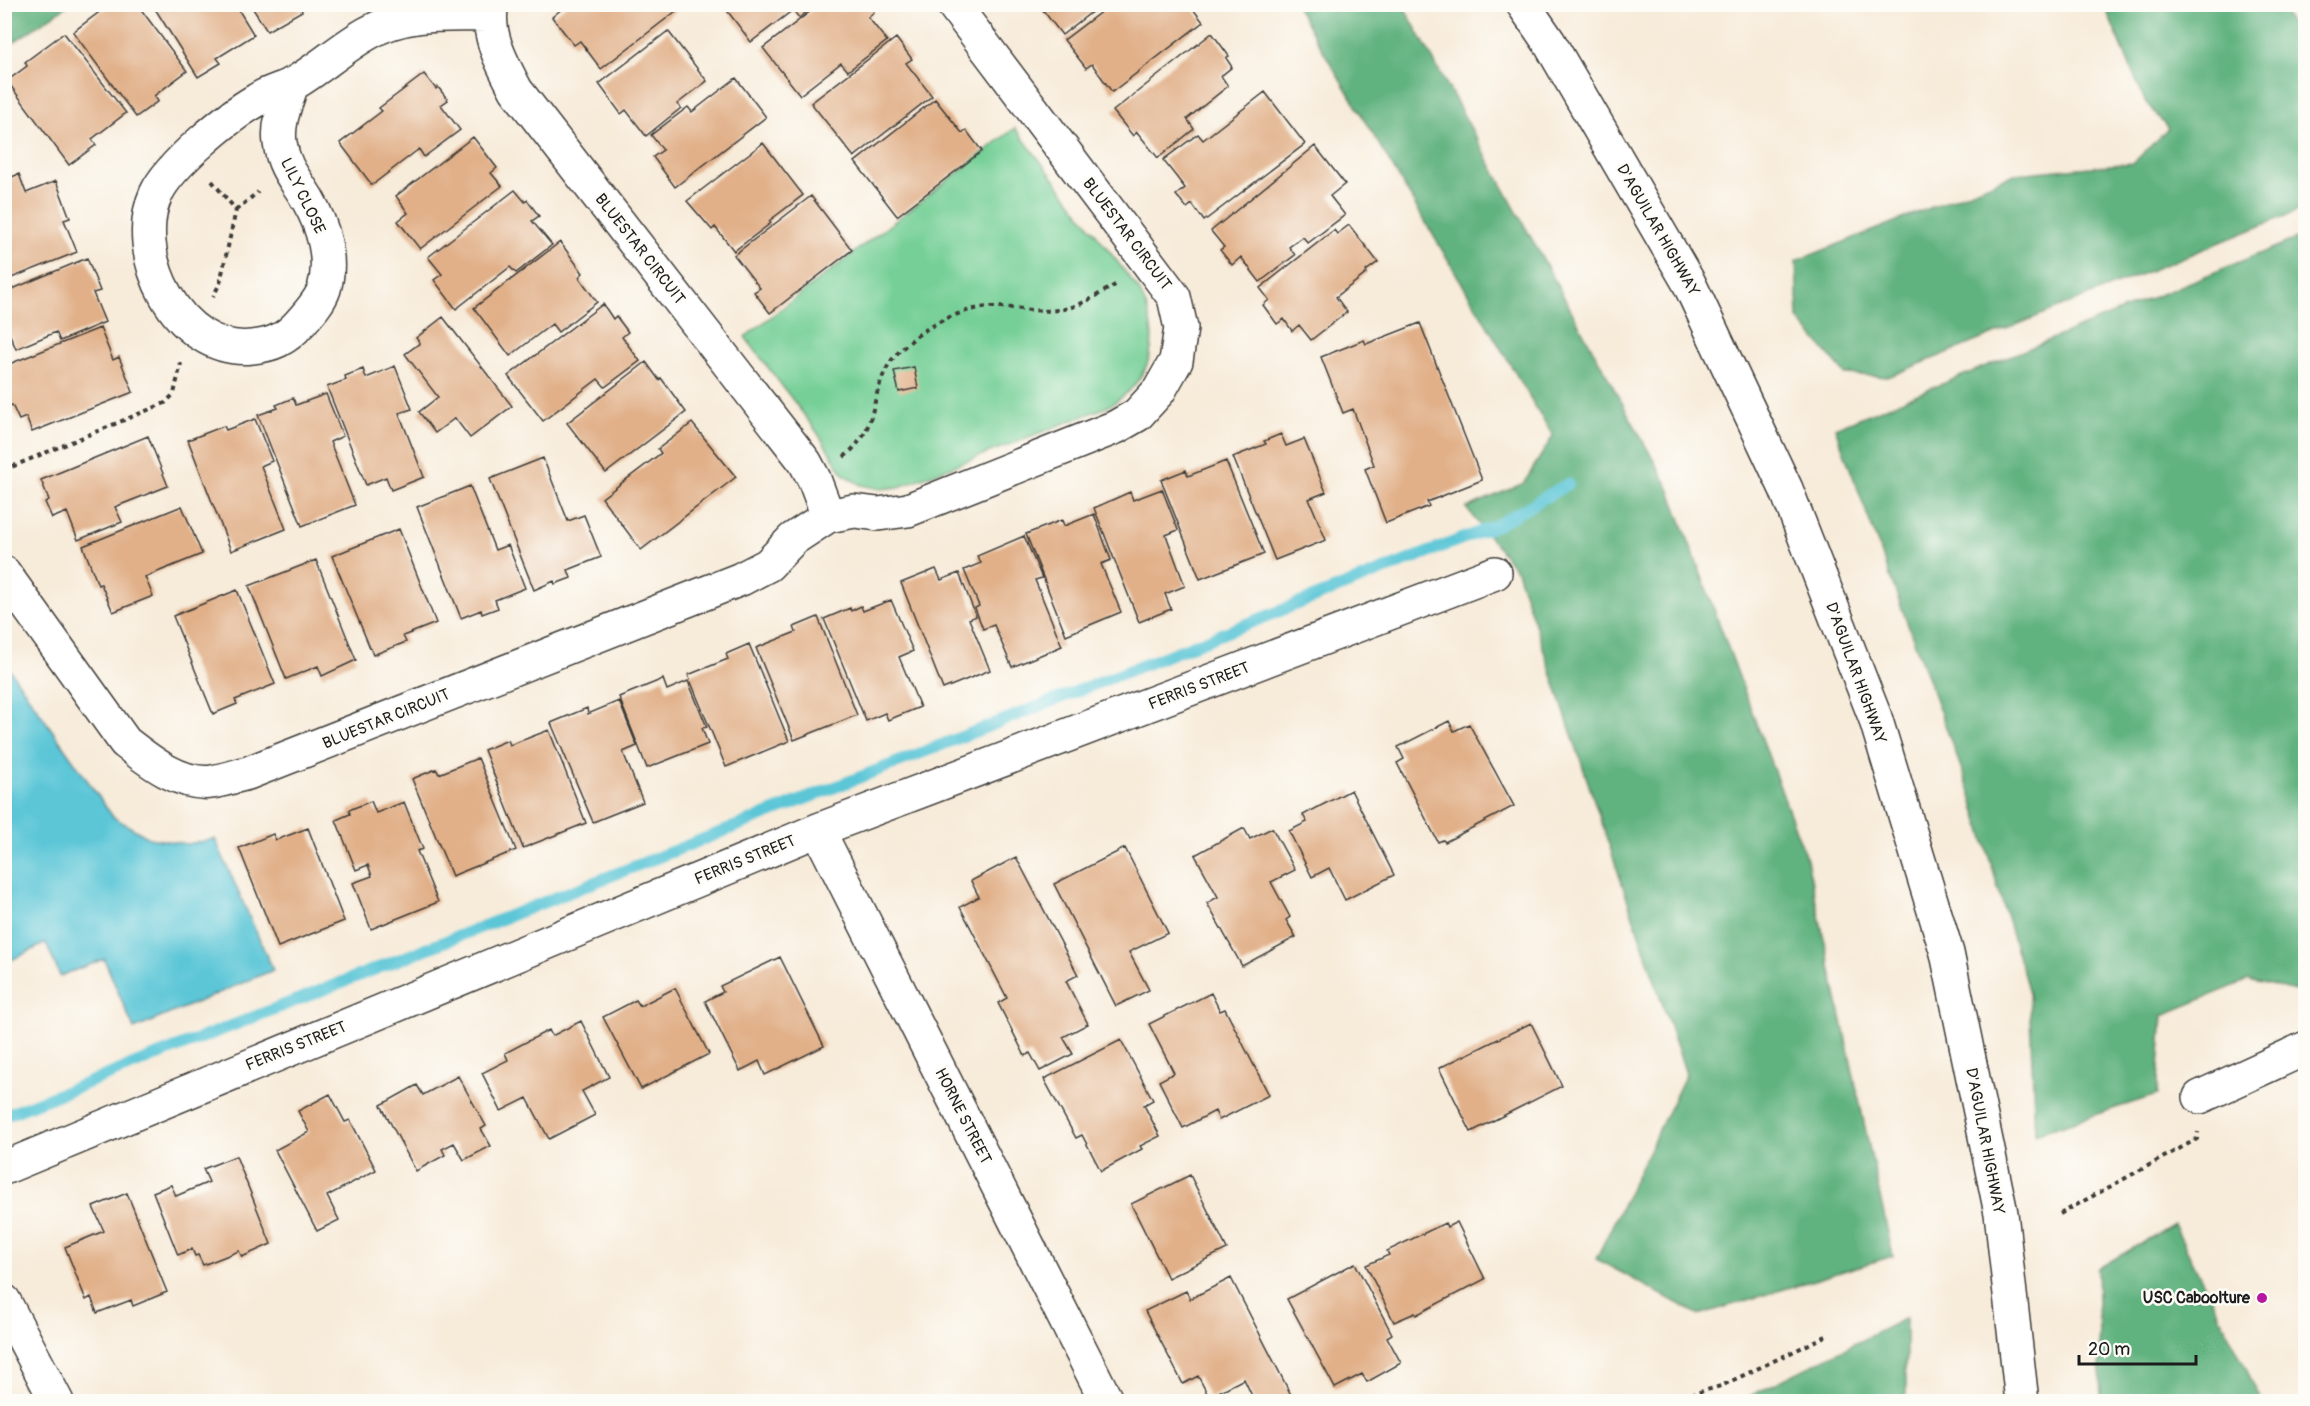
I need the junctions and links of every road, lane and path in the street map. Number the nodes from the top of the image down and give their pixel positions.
1 (953, 4) edge
2 (1523, 4) edge
3 (491, 10) edge
4 (292, 84) junction
5 (1152, 265) junction
6 (814, 479) junction
7 (828, 516) junction
8 (4, 573) edge
9 (1495, 573) dead end
10 (818, 830) junction
11 (2306, 1047) edge
12 (2200, 1097) joint
13 (5, 1167) edge
14 (2060, 1214) dead end
15 (4, 1302) edge
16 (1826, 1336) dead end
17 (57, 1401) edge
18 (1107, 1401) edge
19 (1664, 1401) edge
20 (2022, 1401) edge

1 - 5 main road, BLUESTAR CIRCUIT
2 - 20 main road, D'AGUILAR HIGHWAY
3 - 4 main road, LILY CLOSE
3 - 6 main road, BLUESTAR CIRCUIT
4 - 4 main road, LILY CLOSE
5 - 6 path
5 - 7 main road, BLUESTAR CIRCUIT
6 - 7 main road, BLUESTAR CIRCUIT
7 - 8 main road, BLUESTAR CIRCUIT
9 - 10 main road, FERRIS STREET
10 - 13 main road, FERRIS STREET
10 - 18 main road, HORNE STREET
11 - 12 main road
12 - 14 path
15 - 17 main road
16 - 19 path

